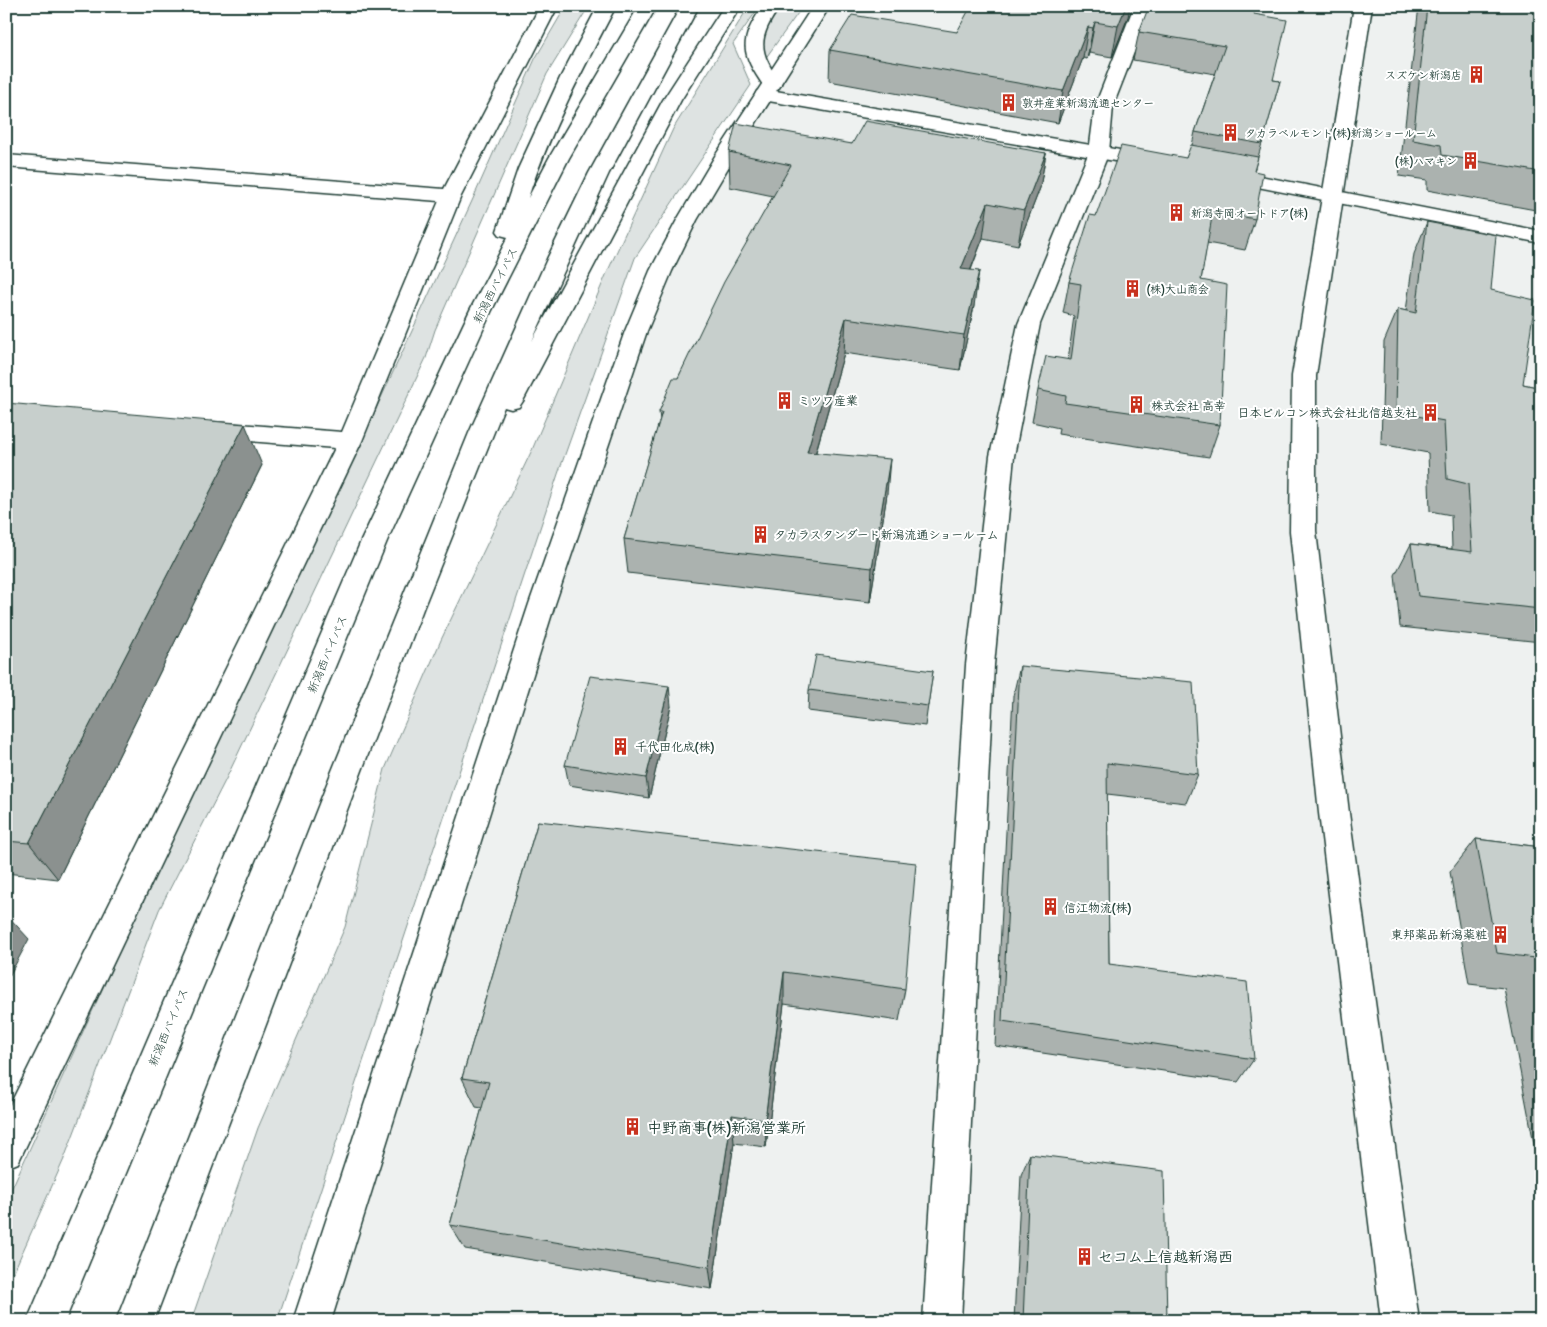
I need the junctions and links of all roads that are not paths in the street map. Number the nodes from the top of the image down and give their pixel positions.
1 (549, 6) edge
2 (606, 6) edge
3 (648, 6) edge
4 (690, 6) edge
5 (733, 6) edge
6 (772, 6) edge
7 (822, 6) edge
8 (1143, 6) edge
9 (1363, 6) edge
10 (768, 90) junction
11 (1099, 152) junction
12 (6, 161) edge
13 (1177, 166) edge
14 (1206, 172) edge
15 (451, 196) junction
16 (1332, 196) junction
17 (1541, 237) edge
18 (481, 310) junction
19 (193, 428) edge
20 (350, 441) junction
21 (434, 545) junction
22 (6, 1151) edge
23 (46, 1321) edge
24 (135, 1321) edge
25 (312, 1321) edge
26 (942, 1321) edge
27 (1400, 1321) edge

1 - 15 main road
2 - 18 main road
3 - 18 main road, 新潟西バイパス
4 - 21 main road
5 - 21 main road
6 - 10 main road
7 - 10 main road
8 - 11 main road
9 - 16 main road
10 - 11 main road
10 - 25 main road
11 - 13 main road
11 - 26 main road
12 - 15 main road
14 - 16 main road
15 - 20 main road
16 - 17 main road
16 - 27 main road
18 - 23 main road, 新潟西バイパス
19 - 20 main road
20 - 22 main road
21 - 24 main road

